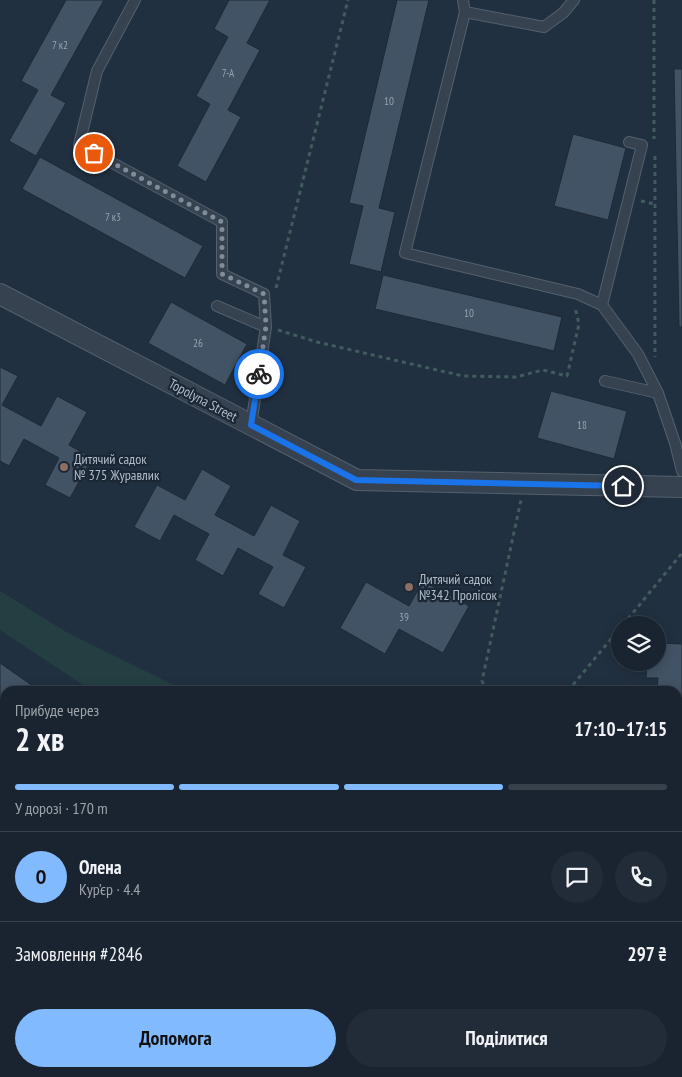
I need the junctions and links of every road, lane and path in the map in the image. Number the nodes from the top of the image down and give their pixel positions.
1 (135, 0) edge
2 (348, 0) edge
3 (463, 0) edge
4 (574, 0) edge
5 (654, 0) edge
6 (465, 12) junction
7 (629, 142) dead end
8 (654, 146) dead end
9 (654, 156) dead end
10 (276, 288) dead end
11 (0, 294) edge
12 (602, 305) junction
13 (217, 306) dead end
14 (266, 326) junction
15 (654, 361) dead end
16 (605, 380) dead end
17 (658, 392) junction
18 (251, 425) junction
19 (682, 471) edge
20 (524, 484) junction
21 (682, 487) edge
22 (682, 553) edge
23 (630, 616) edge
24 (611, 639) edge
25 (484, 686) edge
26 (572, 686) edge

1 - 14 lane
2 - 10 path
3 - 6 lane
4 - 6 lane
5 - 8 path
6 - 12 lane
7 - 12 lane
9 - 15 path
11 - 18 street, Topolyna Street
12 - 17 lane
13 - 14 lane
14 - 18 lane
16 - 17 lane
17 - 19 lane
18 - 20 street, Topolyna Street
20 - 21 street, Topolyna Street
20 - 25 path
22 - 23 path
24 - 26 path

